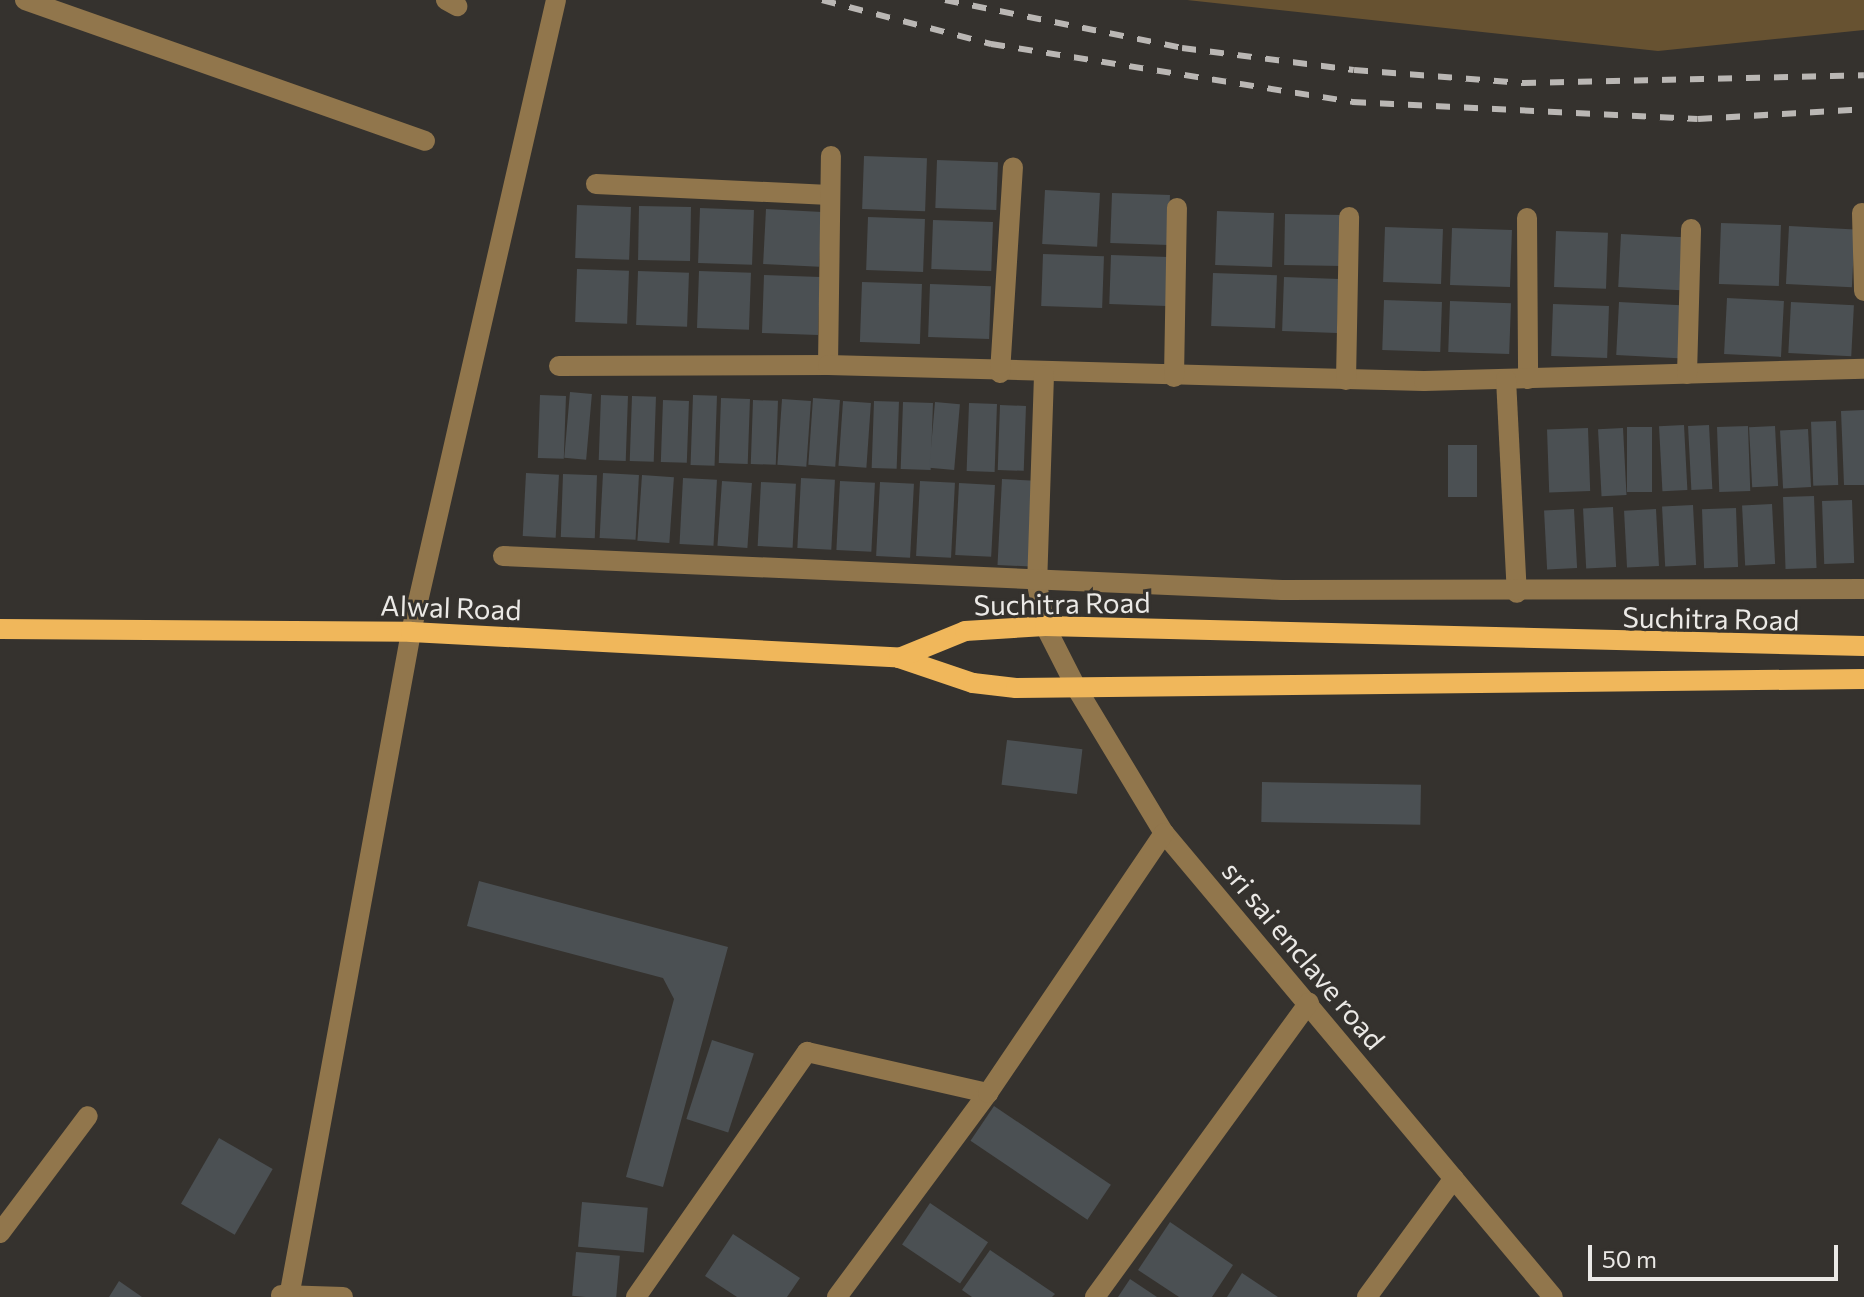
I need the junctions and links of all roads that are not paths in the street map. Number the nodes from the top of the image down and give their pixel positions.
1 (25, 0) edge
2 (556, 0) edge
3 (425, 141) dead end
4 (831, 156) dead end
5 (1013, 167) dead end
6 (596, 184) dead end
7 (830, 195) junction
8 (1177, 208) dead end
9 (1862, 213) dead end
10 (1349, 217) dead end
11 (1527, 218) dead end
12 (1691, 229) dead end
13 (1864, 291) edge
14 (828, 365) junction
15 (559, 366) dead end
16 (1864, 369) edge
17 (1000, 373) junction
18 (1687, 374) junction
19 (1044, 375) junction
20 (1174, 377) junction
21 (1506, 379) junction
22 (1528, 379) junction
23 (1346, 380) junction
24 (503, 556) dead end
25 (1037, 584) junction
26 (1864, 589) edge
27 (1517, 593) junction
28 (1045, 626) junction
29 (0, 629) edge
30 (411, 632) junction
31 (1864, 646) edge
32 (899, 658) junction
33 (1864, 679) edge
34 (1077, 689) junction
35 (1164, 833) junction
36 (1309, 1002) junction
37 (988, 1093) junction
38 (88, 1116) dead end
39 (1454, 1178) junction
40 (0, 1233) edge
41 (285, 1295) edge
42 (343, 1297) edge
43 (636, 1297) edge
44 (837, 1297) edge
45 (1095, 1297) edge
46 (1367, 1297) edge
47 (1553, 1297) edge

1 - 3 street
2 - 30 street
4 - 7 street
5 - 17 street
6 - 7 street
7 - 14 street
8 - 20 street
9 - 13 street
10 - 23 street
11 - 22 street
12 - 18 street
14 - 15 street
14 - 17 street
16 - 18 street
17 - 19 street
18 - 22 street
19 - 20 street
19 - 25 street, sri sai enclave road
20 - 23 street
21 - 22 street
21 - 23 street
21 - 27 street
24 - 25 street
25 - 27 street
25 - 28 street, sri sai enclave road
26 - 27 street
28 - 31 main road, Suchitra Road
28 - 32 main road, Suchitra Road
28 - 34 street, sri sai enclave road
29 - 30 main road, Alwal Road
30 - 32 main road, Alwal Road
30 - 41 street
32 - 34 main road
33 - 34 main road
34 - 35 street, sri sai enclave road
35 - 36 street, sri sai enclave road
35 - 37 street
36 - 39 street, sri sai enclave road
36 - 45 street
37 - 43 street
37 - 44 street
38 - 40 street
39 - 46 street
39 - 47 street, sri sai enclave road
41 - 42 street

